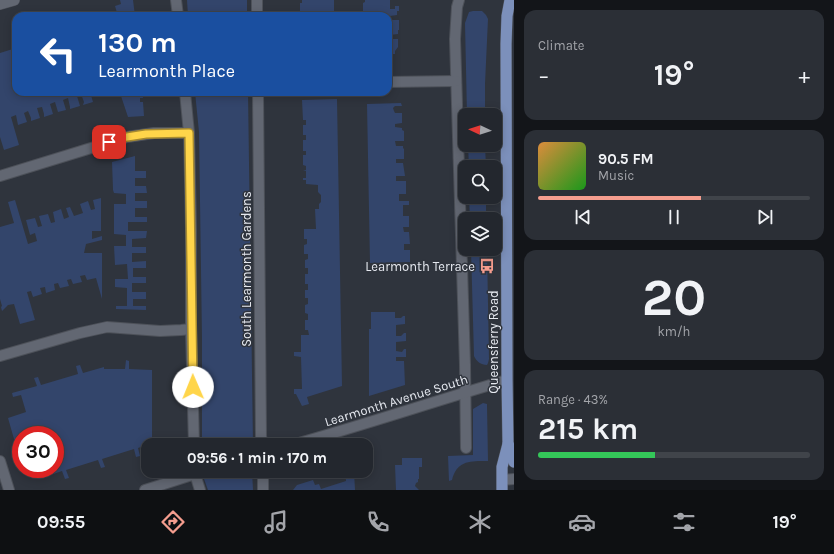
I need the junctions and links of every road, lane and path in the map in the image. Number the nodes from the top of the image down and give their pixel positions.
1 (14, 0) edge
2 (176, 0) edge
3 (257, 0) edge
4 (459, 0) edge
5 (508, 1) edge
6 (0, 4) edge
7 (178, 12) edge
8 (257, 12) edge
9 (456, 81) junction
10 (392, 82) edge
11 (185, 96) edge
12 (258, 96) edge
13 (189, 133) junction
14 (0, 176) edge
15 (191, 328) junction
16 (0, 356) edge
17 (507, 380) junction
18 (465, 392) junction
19 (194, 438) edge
20 (260, 438) edge
21 (318, 438) edge
22 (508, 443) junction
23 (466, 448) dead end
24 (0, 461) edge
25 (514, 462) edge
26 (180, 478) edge
27 (196, 478) edge
28 (263, 478) edge
29 (514, 479) edge
30 (502, 485) edge
31 (9, 490) edge
32 (145, 490) edge
33 (200, 490) edge
34 (263, 490) edge

1 - 6 street
2 - 7 street
3 - 8 street
4 - 9 street
5 - 17 main road, Queensferry Road
9 - 10 street
9 - 18 street
11 - 13 street
12 - 20 street, South Learmonth Gardens
13 - 14 street
13 - 15 street
15 - 16 street
15 - 19 street
17 - 18 street, Learmonth Avenue South
17 - 22 main road, Queensferry Road
18 - 21 street, Learmonth Avenue South
18 - 23 street
22 - 25 main road, Queensferry Road
22 - 30 main road, Queensferry Road
24 - 31 street
26 - 32 street
27 - 33 street
28 - 34 street
29 - 30 street

